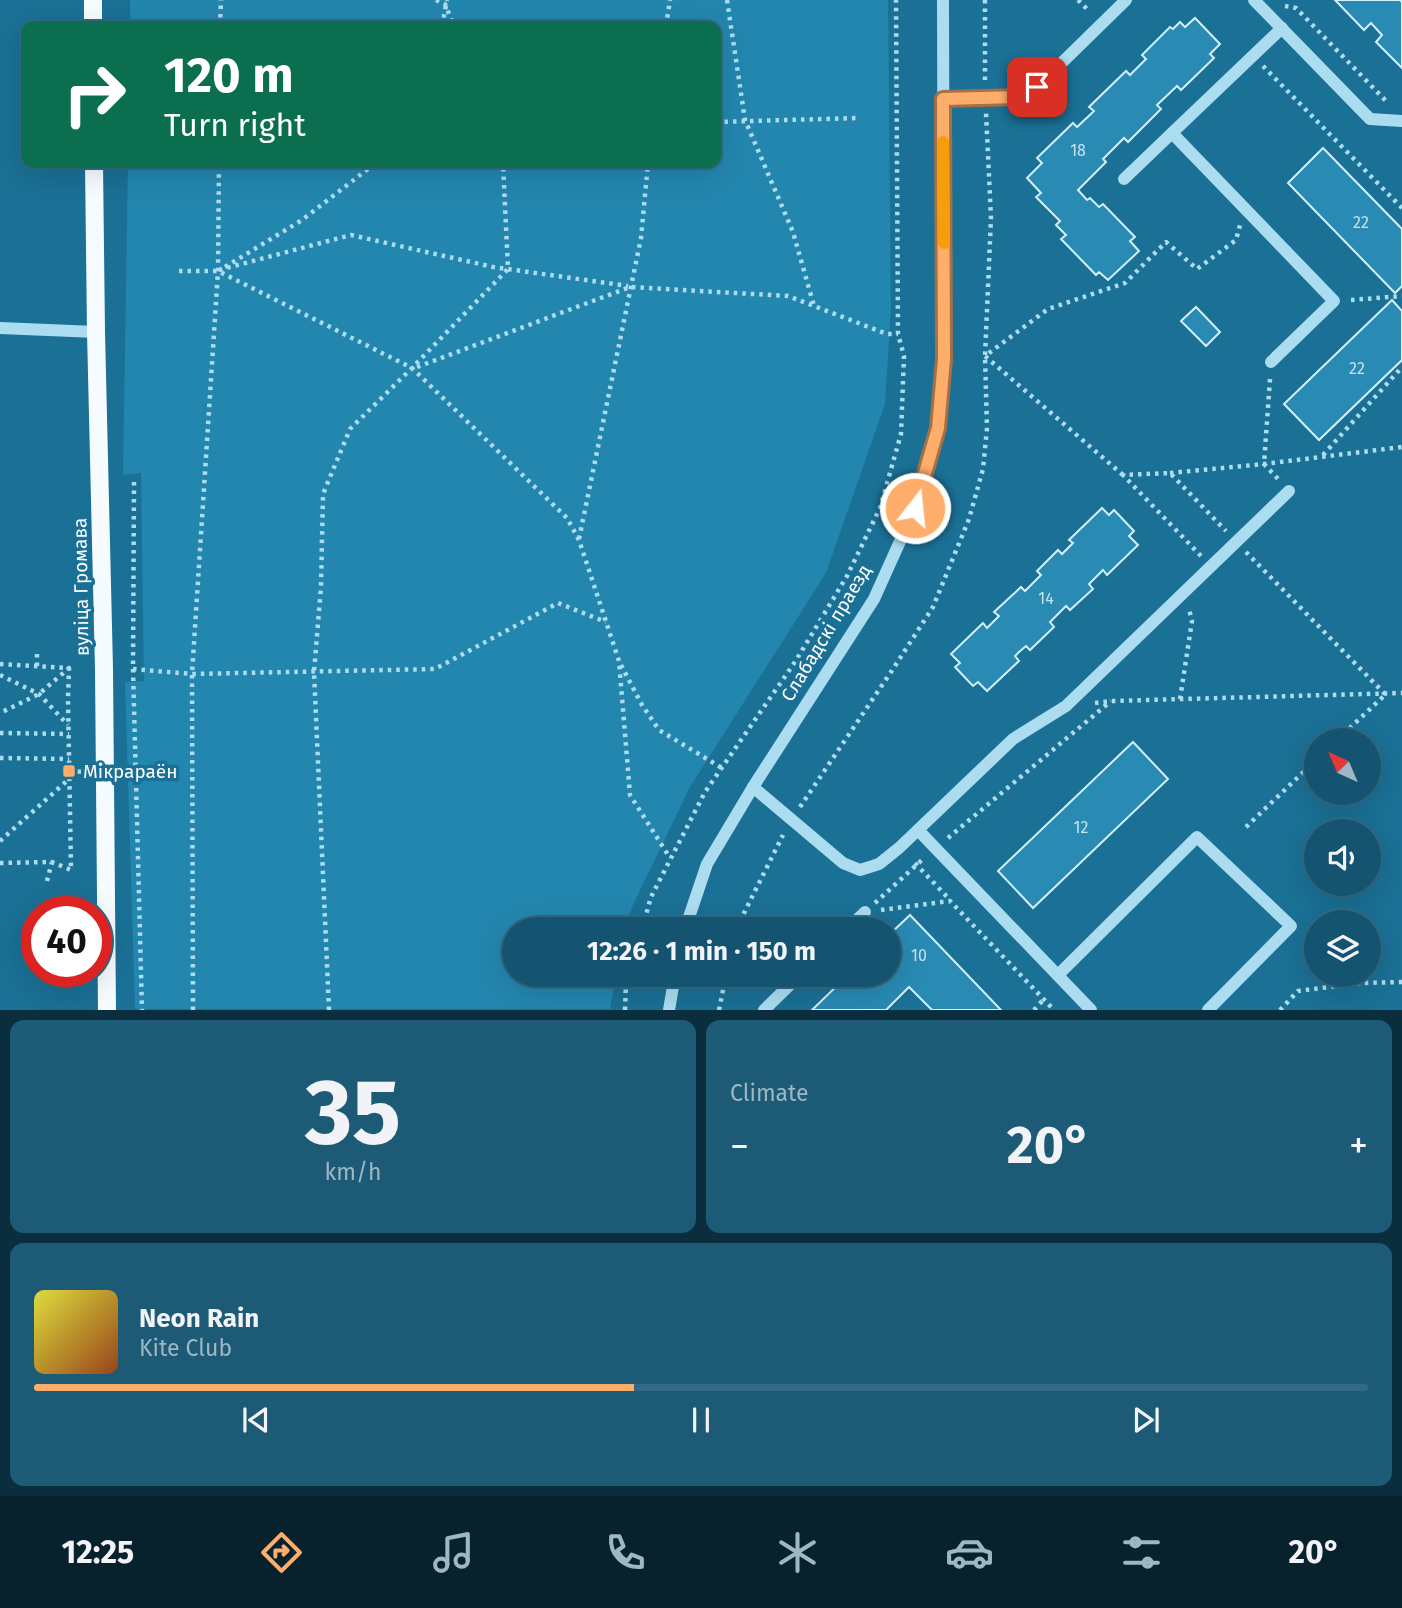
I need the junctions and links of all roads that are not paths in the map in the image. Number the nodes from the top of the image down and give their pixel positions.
1 (93, 0) edge
2 (943, 0) edge
3 (1126, 0) edge
4 (1254, 0) edge
5 (93, 21) edge
6 (1282, 28) junction
7 (943, 99) junction
8 (1402, 121) edge
9 (1172, 133) junction
10 (94, 168) edge
11 (1124, 179) dead end
12 (0, 328) edge
13 (96, 332) junction
14 (1271, 362) road end
15 (1289, 491) road end
16 (753, 787) junction
17 (918, 830) junction
18 (865, 912) road end
19 (689, 917) edge
20 (860, 917) edge
21 (1058, 975) junction
22 (673, 987) edge
23 (788, 987) edge
24 (107, 1010) edge
25 (669, 1010) edge
26 (764, 1010) edge
27 (1091, 1010) edge
28 (1208, 1010) edge

1 - 5 main road
2 - 7 street, Слабадскі праезд
3 - 7 street
4 - 6 street
6 - 8 street
6 - 9 street
7 - 16 street, Слабадскі праезд
9 - 11 street
9 - 14 street
10 - 13 main road, вуліца Громава
12 - 13 street
13 - 24 main road, вуліца Громава
15 - 17 street
16 - 17 street
16 - 19 street, Слабадскі праезд
17 - 21 street
18 - 20 street
21 - 27 street
21 - 28 street
22 - 25 street
23 - 26 street

